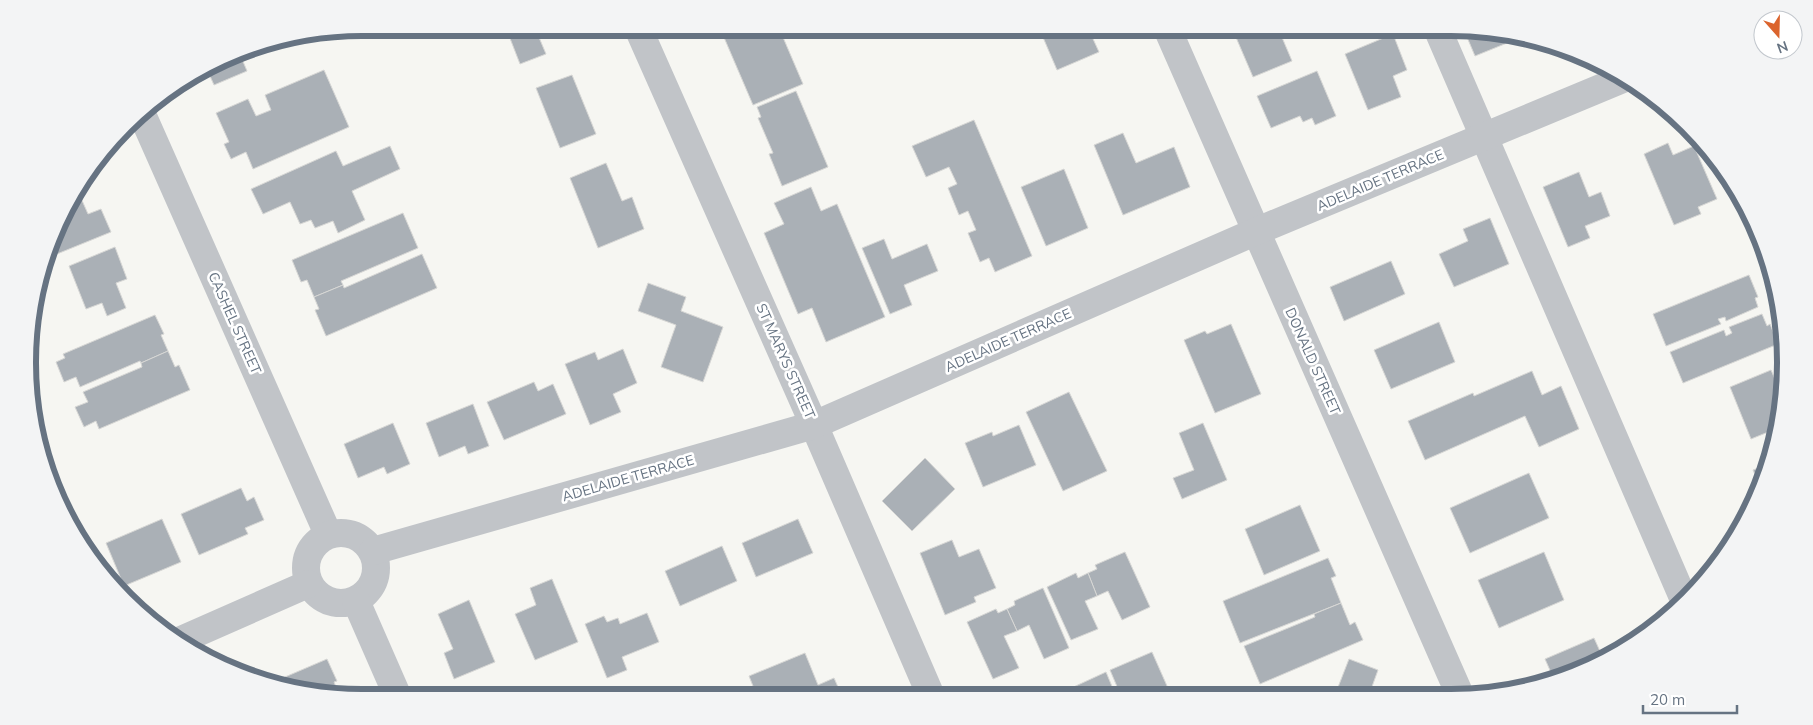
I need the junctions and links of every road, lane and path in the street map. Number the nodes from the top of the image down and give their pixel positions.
1 (642, 36) edge
2 (1171, 36) edge
3 (1440, 36) edge
4 (1616, 82) edge
5 (144, 120) edge
6 (1484, 136) junction
7 (1256, 231) junction
8 (814, 425) junction
9 (328, 534) junction
10 (373, 551) junction
11 (308, 584) junction
12 (1681, 593) edge
13 (356, 601) junction
14 (187, 637) edge
15 (394, 689) edge
16 (928, 689) edge
17 (1457, 689) edge

1 - 8 street, ST MARYS STREET
2 - 7 street, DONALD STREET
3 - 6 street
4 - 6 street, ADELAIDE TERRACE
5 - 9 street, CASHEL STREET
6 - 7 street, ADELAIDE TERRACE
6 - 12 street
7 - 8 street, ADELAIDE TERRACE
7 - 17 street, DONALD STREET
8 - 10 street, ADELAIDE TERRACE
8 - 16 street, ST MARYS STREET
9 - 10 street
9 - 11 street
10 - 13 street
11 - 13 street
11 - 14 street
13 - 15 street

